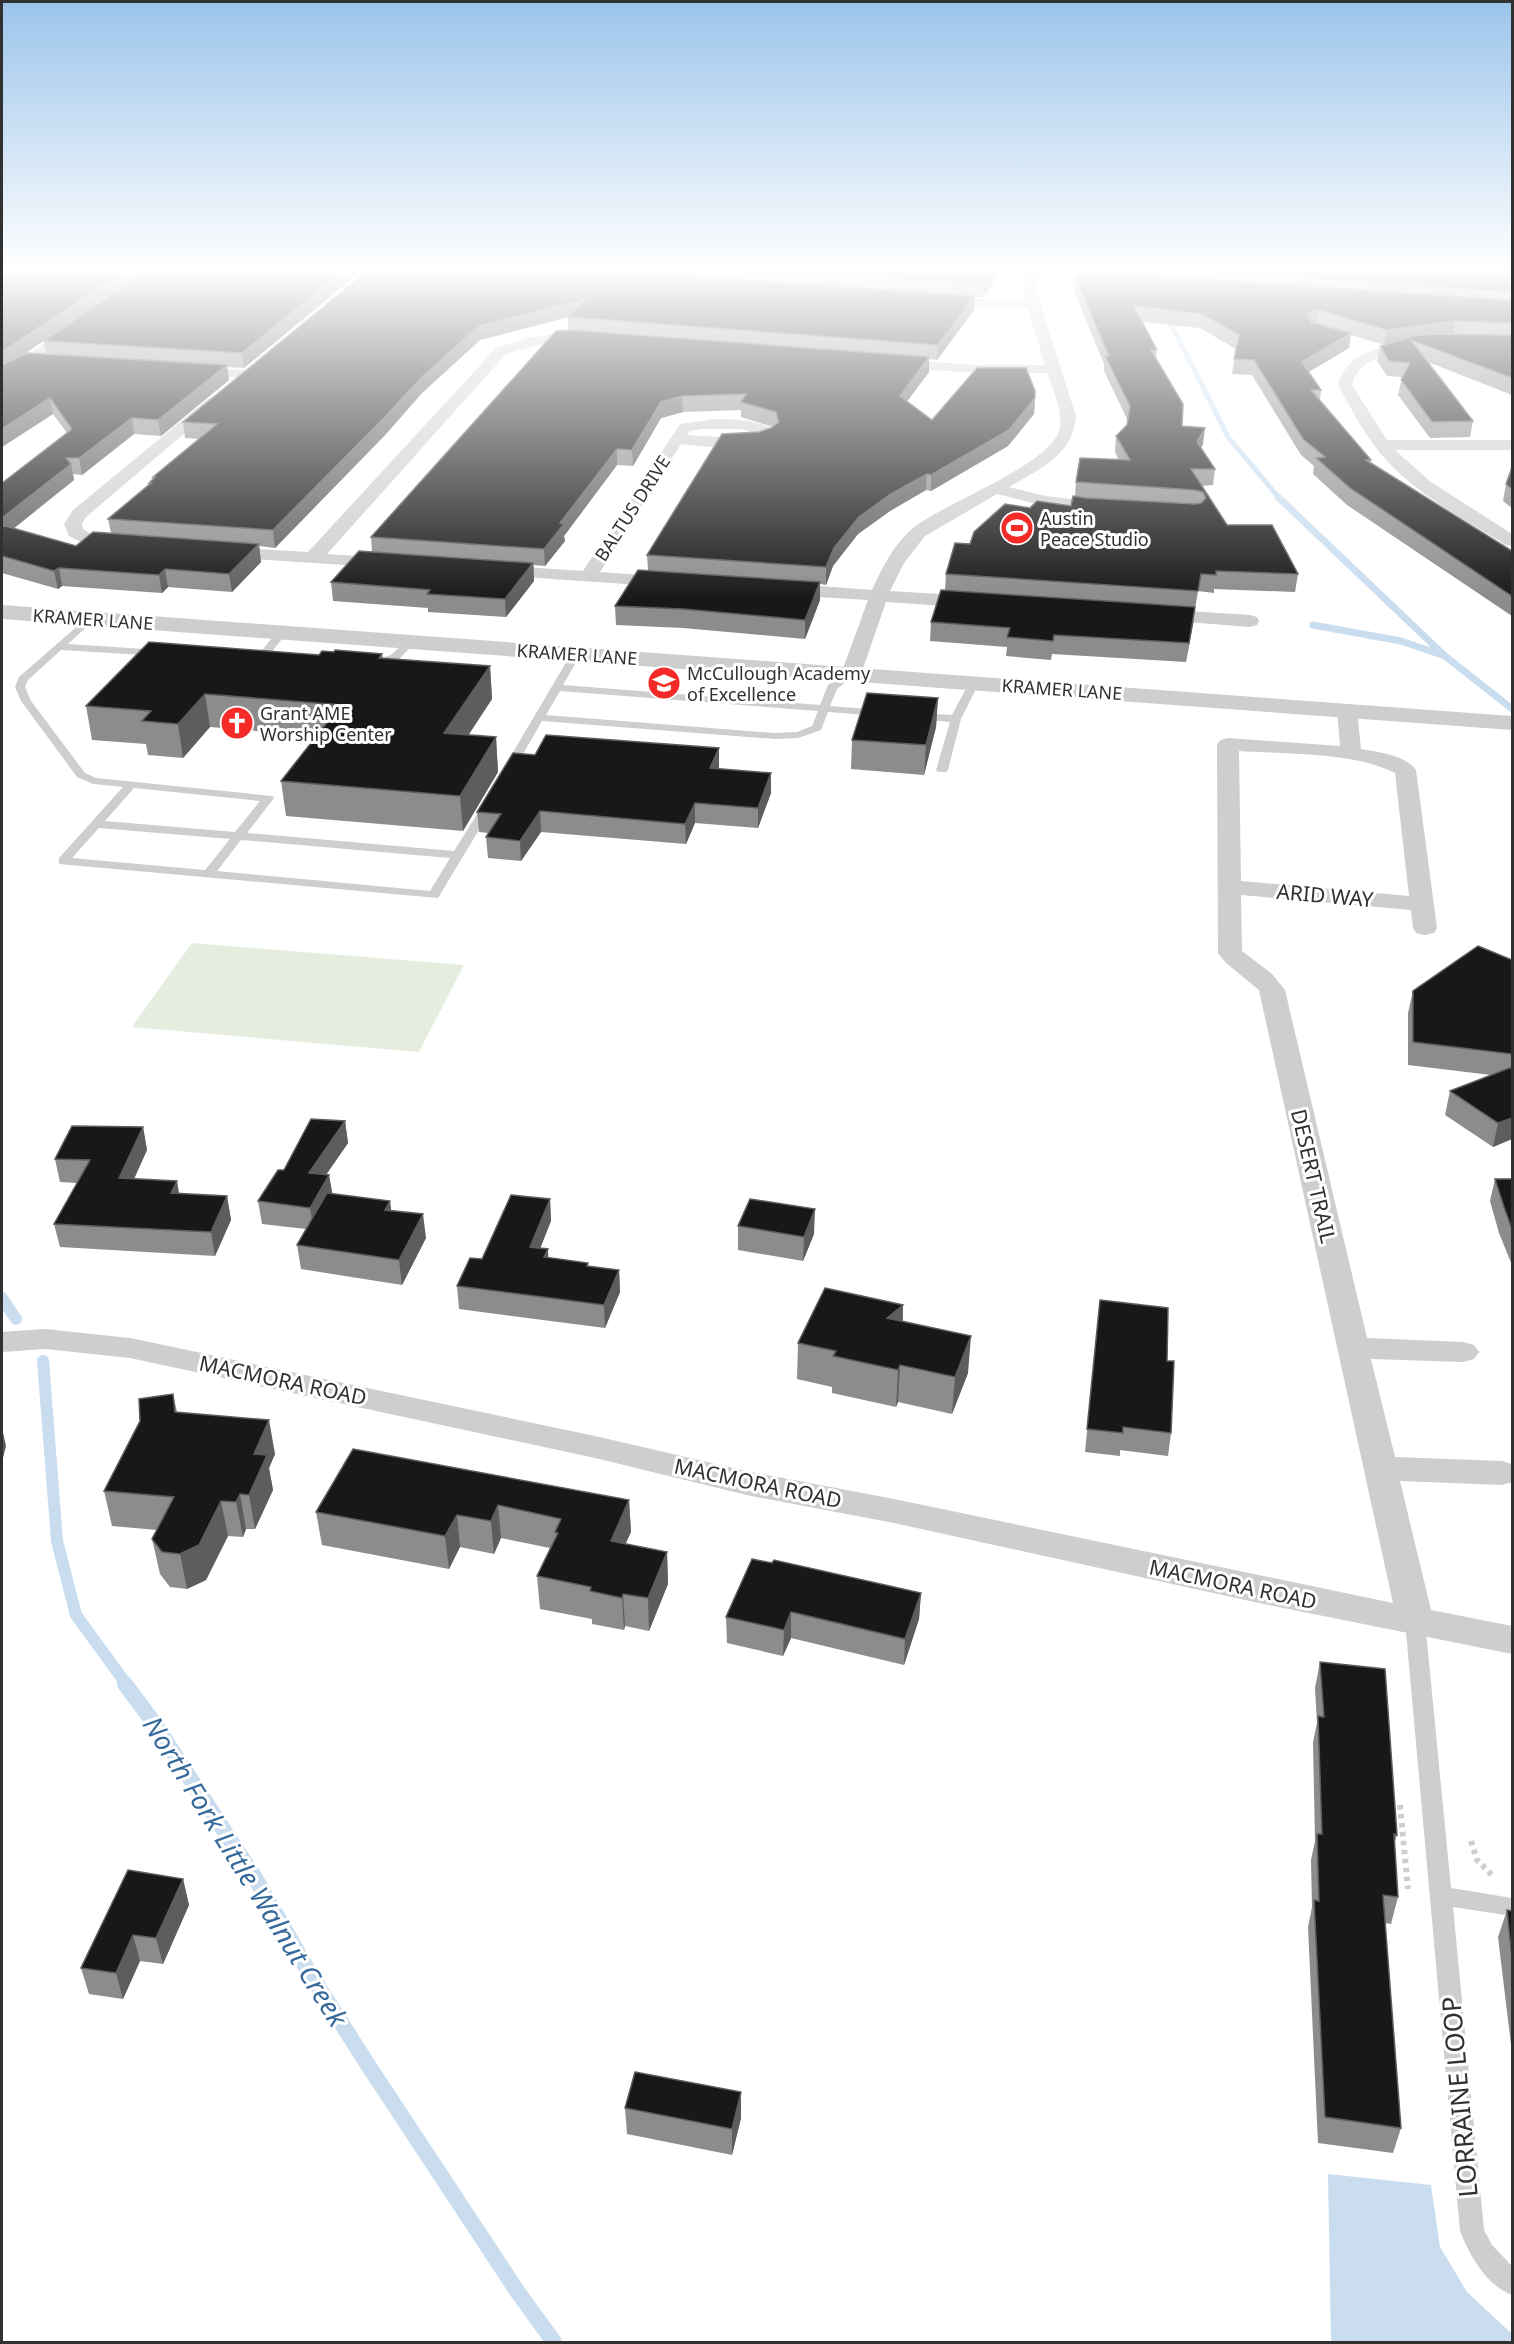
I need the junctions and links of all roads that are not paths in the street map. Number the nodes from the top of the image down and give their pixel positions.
1 (238, 381) edge
2 (473, 381) edge
3 (1056, 381) edge
4 (1345, 381) edge
5 (676, 439) dead end
6 (1382, 445) junction
7 (1512, 445) edge
8 (994, 488) junction
9 (1127, 510) edge
10 (1512, 541) edge
11 (143, 546) edge
12 (200, 550) edge
13 (313, 558) junction
14 (408, 564) edge
15 (480, 569) edge
16 (588, 577) junction
17 (683, 583) edge
18 (767, 588) edge
19 (880, 596) junction
20 (990, 603) edge
21 (2, 612) edge
22 (1143, 614) edge
23 (89, 619) junction
24 (1250, 621) dead end
25 (282, 633) junction
26 (411, 642) junction
27 (59, 647) junction
28 (177, 654) edge
29 (576, 654) junction
30 (237, 658) edge
31 (356, 664) edge
32 (851, 674) junction
33 (974, 683) junction
34 (556, 688) junction
35 (822, 709) junction
36 (1347, 710) junction
37 (889, 714) edge
38 (912, 716) edge
39 (539, 718) junction
40 (956, 719) junction
41 (1512, 723) edge
42 (1351, 754) junction
43 (942, 770) dead end
44 (131, 785) junction
45 (96, 824) junction
46 (240, 835) junction
47 (459, 855) junction
48 (208, 875) junction
49 (1230, 886) junction
50 (1421, 904) junction
51 (1425, 928) dead end
52 (2, 1342) edge
53 (1353, 1348) junction
54 (1463, 1352) dead end
55 (1380, 1468) junction
56 (1502, 1473) dead end
57 (1415, 1621) junction
58 (1512, 1640) edge
59 (1440, 1896) junction
60 (1512, 1907) edge
61 (1512, 2283) edge

1 - 11 street
2 - 13 street
3 - 8 street
4 - 6 street
5 - 16 street, BALTUS DRIVE
6 - 7 street
6 - 10 street
8 - 9 street
8 - 19 street
12 - 13 street
13 - 14 street
15 - 16 street
16 - 17 street
18 - 19 street
19 - 20 street
19 - 32 street
21 - 23 street, KRAMER LANE
22 - 24 street
23 - 25 street, KRAMER LANE
23 - 27 lane
25 - 26 street, KRAMER LANE
25 - 30 lane
26 - 29 street, KRAMER LANE
26 - 31 lane
27 - 28 lane
27 - 44 lane
29 - 32 street, KRAMER LANE
29 - 34 lane
32 - 33 street, KRAMER LANE
32 - 35 lane
33 - 36 street, KRAMER LANE
33 - 40 lane
34 - 35 lane
34 - 39 lane
35 - 37 lane
35 - 39 lane
36 - 41 street, KRAMER LANE
36 - 42 street
38 - 40 lane
39 - 47 lane
40 - 43 lane
42 - 49 street, DESERT TRAIL
42 - 50 street
44 - 45 lane
44 - 46 lane
45 - 46 lane
45 - 48 lane
46 - 47 lane
46 - 48 lane
47 - 48 lane
49 - 50 street, ARID WAY
49 - 53 street, DESERT TRAIL
50 - 51 street
52 - 57 street, MACMORA ROAD
53 - 54 street
53 - 55 street, DESERT TRAIL
55 - 56 street
55 - 57 street, DESERT TRAIL
57 - 58 street, MACMORA ROAD
57 - 59 lane, LORRAINE LOOP
59 - 60 lane
59 - 61 lane, LORRAINE LOOP

